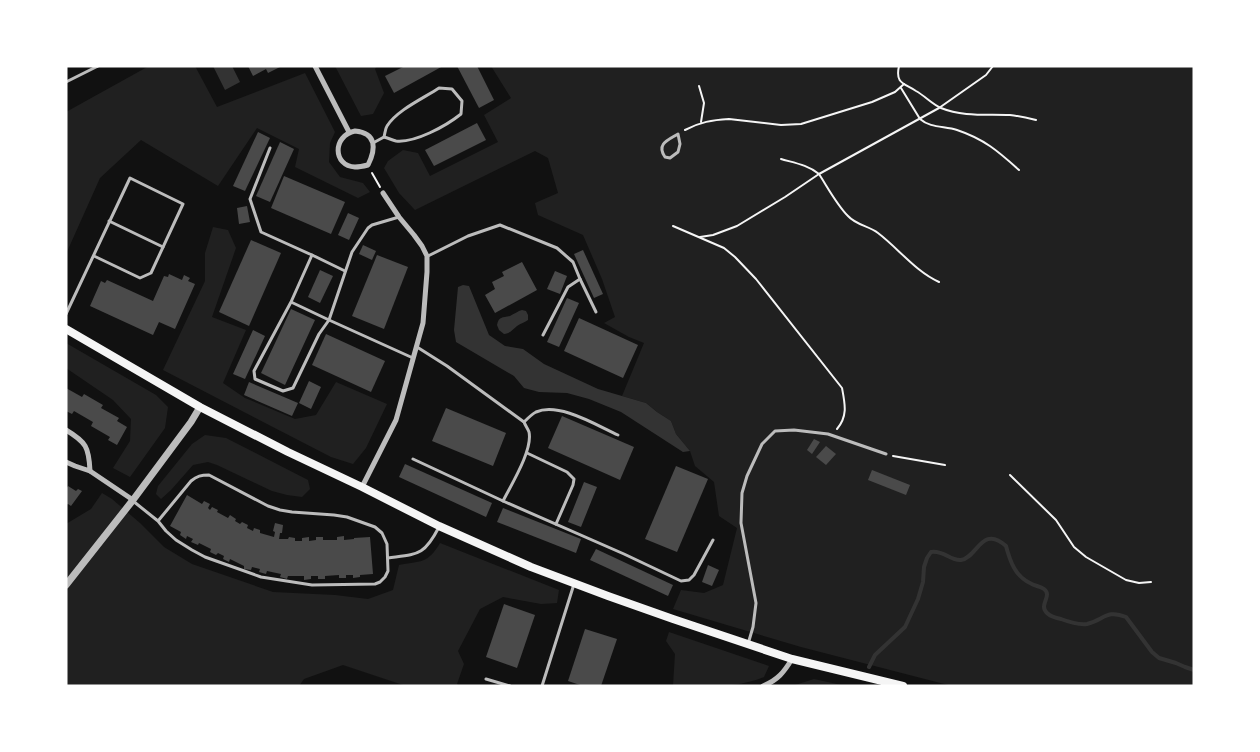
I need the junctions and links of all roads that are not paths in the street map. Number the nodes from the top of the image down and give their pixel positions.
1 (98, 66) edge
2 (315, 66) edge
3 (66, 82) edge
4 (349, 132) junction
5 (678, 134) joint
6 (384, 137) junction
7 (373, 143) junction
8 (270, 148) dead end
9 (383, 193) road end
10 (398, 217) junction
11 (109, 221) junction
12 (164, 247) junction
13 (312, 255) junction
14 (94, 256) junction
15 (427, 256) junction
16 (345, 271) junction
17 (580, 279) junction
18 (291, 302) junction
19 (596, 312) dead end
20 (66, 314) edge
21 (329, 320) junction
22 (66, 329) edge
23 (543, 334) dead end
24 (417, 347) junction
25 (413, 358) junction
26 (200, 407) junction
27 (524, 422) junction
28 (66, 430) edge
29 (618, 435) dead end
30 (527, 452) junction
31 (886, 454) road end
32 (413, 459) dead end
33 (66, 462) edge
34 (90, 471) junction
35 (362, 487) junction
36 (133, 500) junction
37 (503, 501) junction
38 (158, 521) junction
39 (556, 524) junction
40 (439, 526) junction
41 (713, 540) dead end
42 (388, 558) junction
43 (574, 583) junction
44 (66, 585) edge
45 (748, 644) junction
46 (792, 659) junction
47 (486, 678) dead end
48 (510, 686) edge
49 (542, 686) edge
50 (763, 686) edge
51 (903, 686) edge

1 - 3 lane
2 - 4 street
4 - 7 street
4 - 7 street
5 - 5 lane
6 - 6 lane
6 - 7 lane
8 - 13 lane
9 - 10 street
10 - 15 street
10 - 16 lane
11 - 12 lane
11 - 12 lane
11 - 14 lane
12 - 14 lane
13 - 16 lane
13 - 18 lane
14 - 20 lane
15 - 17 lane
15 - 24 street
16 - 21 lane
17 - 19 lane
17 - 23 lane
18 - 21 lane
18 - 21 lane
21 - 25 lane
22 - 26 main road
24 - 25 street
24 - 27 lane
25 - 35 street
26 - 35 main road
26 - 36 street
27 - 29 lane
27 - 30 lane
28 - 34 street
30 - 37 lane
30 - 39 lane
31 - 45 lane
32 - 37 lane
33 - 34 street
34 - 36 street
35 - 40 main road
36 - 38 lane
36 - 44 street
37 - 39 lane
38 - 42 lane
38 - 42 lane
39 - 41 lane
40 - 42 lane
40 - 43 main road
43 - 45 main road
43 - 49 lane
45 - 46 main road
46 - 50 street
46 - 51 main road
47 - 48 lane

